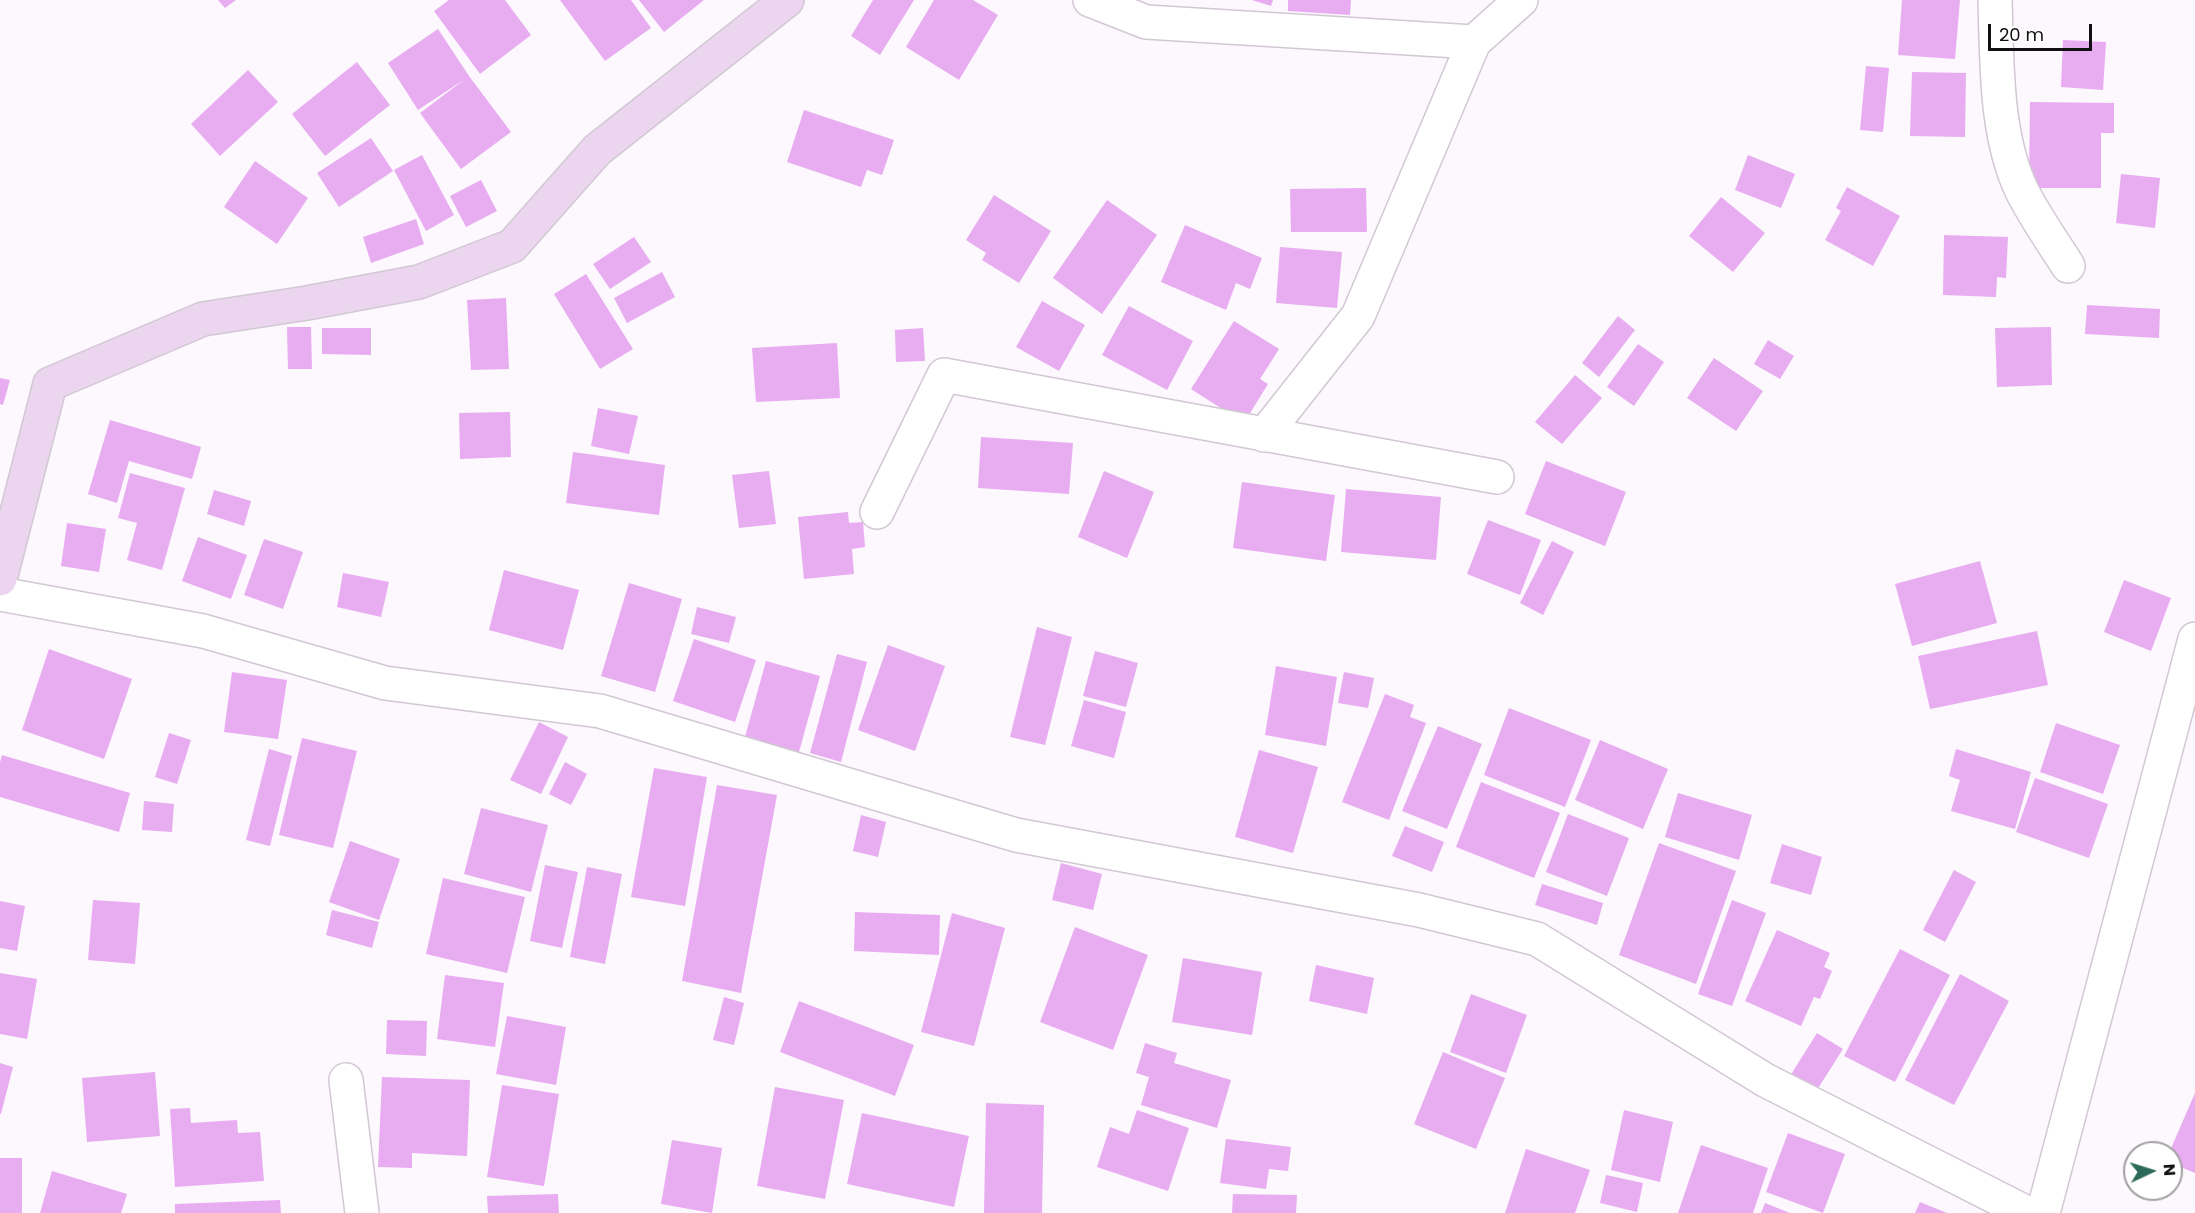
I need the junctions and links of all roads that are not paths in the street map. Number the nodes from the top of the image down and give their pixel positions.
1 (787, 0) edge
2 (1090, 0) edge
3 (1521, 0) edge
4 (1995, 0) edge
5 (1474, 42) junction
6 (2068, 266) dead end
7 (1264, 435) junction
8 (1497, 477) dead end
9 (878, 512) dead end
10 (0, 579) edge
11 (0, 594) edge
12 (2195, 639) edge
13 (346, 1080) dead end
14 (362, 1213) edge
15 (2027, 1213) edge
16 (2043, 1213) edge

1 - 10 street
2 - 5 street
3 - 5 street
4 - 6 street
5 - 7 street
7 - 8 street
7 - 9 street
11 - 15 street
12 - 16 street
13 - 14 street

